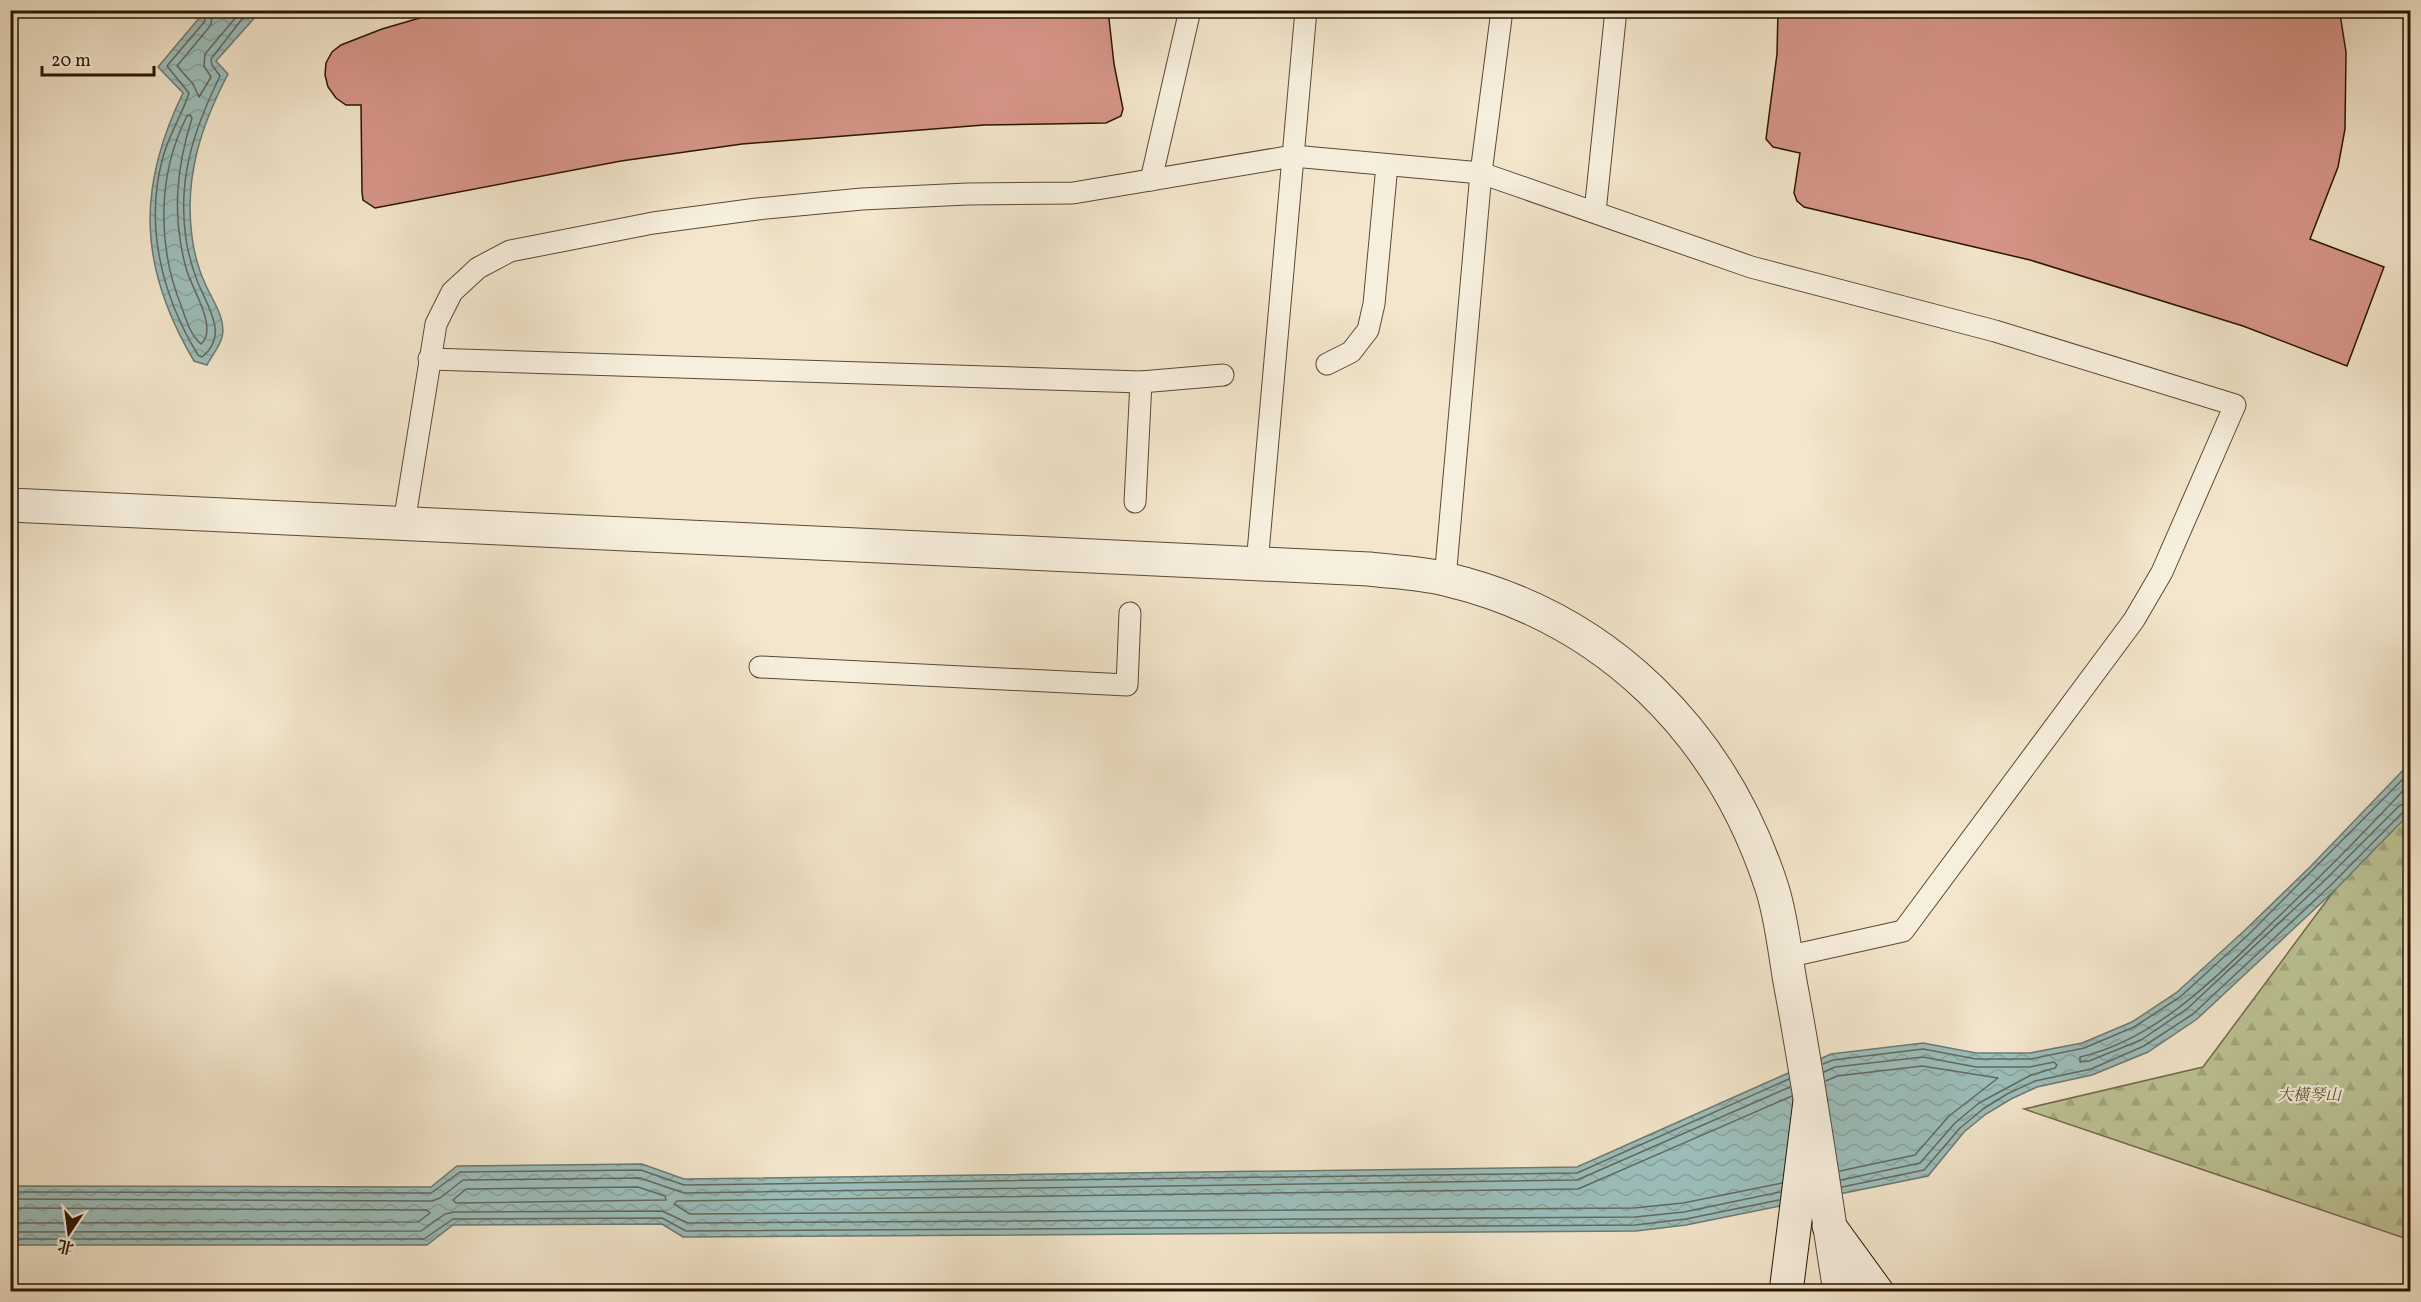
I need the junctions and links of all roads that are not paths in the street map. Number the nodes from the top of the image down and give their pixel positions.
1 (1190, 10) edge
2 (1306, 10) edge
3 (1502, 10) edge
4 (1616, 10) edge
5 (1293, 156) junction
6 (1387, 165) junction
7 (1481, 173) junction
8 (1151, 180) junction
9 (1595, 213) junction
10 (429, 359) junction
11 (1327, 364) dead end
12 (1222, 375) dead end
13 (1141, 382) junction
14 (1135, 502) dead end
15 (10, 505) edge
16 (404, 524) junction
17 (1257, 564) junction
18 (1445, 579) junction
19 (1130, 613) dead end
20 (760, 667) dead end
21 (1786, 957) junction
22 (1810, 1101) junction
23 (1829, 1226) junction
24 (1785, 1292) edge
25 (1840, 1292) edge
26 (1877, 1292) edge

1 - 8 lane
2 - 5 lane
3 - 7 lane
4 - 9 lane
5 - 6 lane
5 - 8 lane
5 - 17 lane
6 - 7 lane
6 - 11 lane
7 - 9 lane
7 - 18 lane
8 - 10 lane
9 - 21 lane
10 - 13 lane
10 - 16 lane
12 - 13 lane
13 - 14 lane
15 - 16 street
16 - 17 street
17 - 18 street
18 - 21 street
19 - 20 lane
21 - 22 street
22 - 23 street
22 - 24 street
23 - 25 street
23 - 26 street

